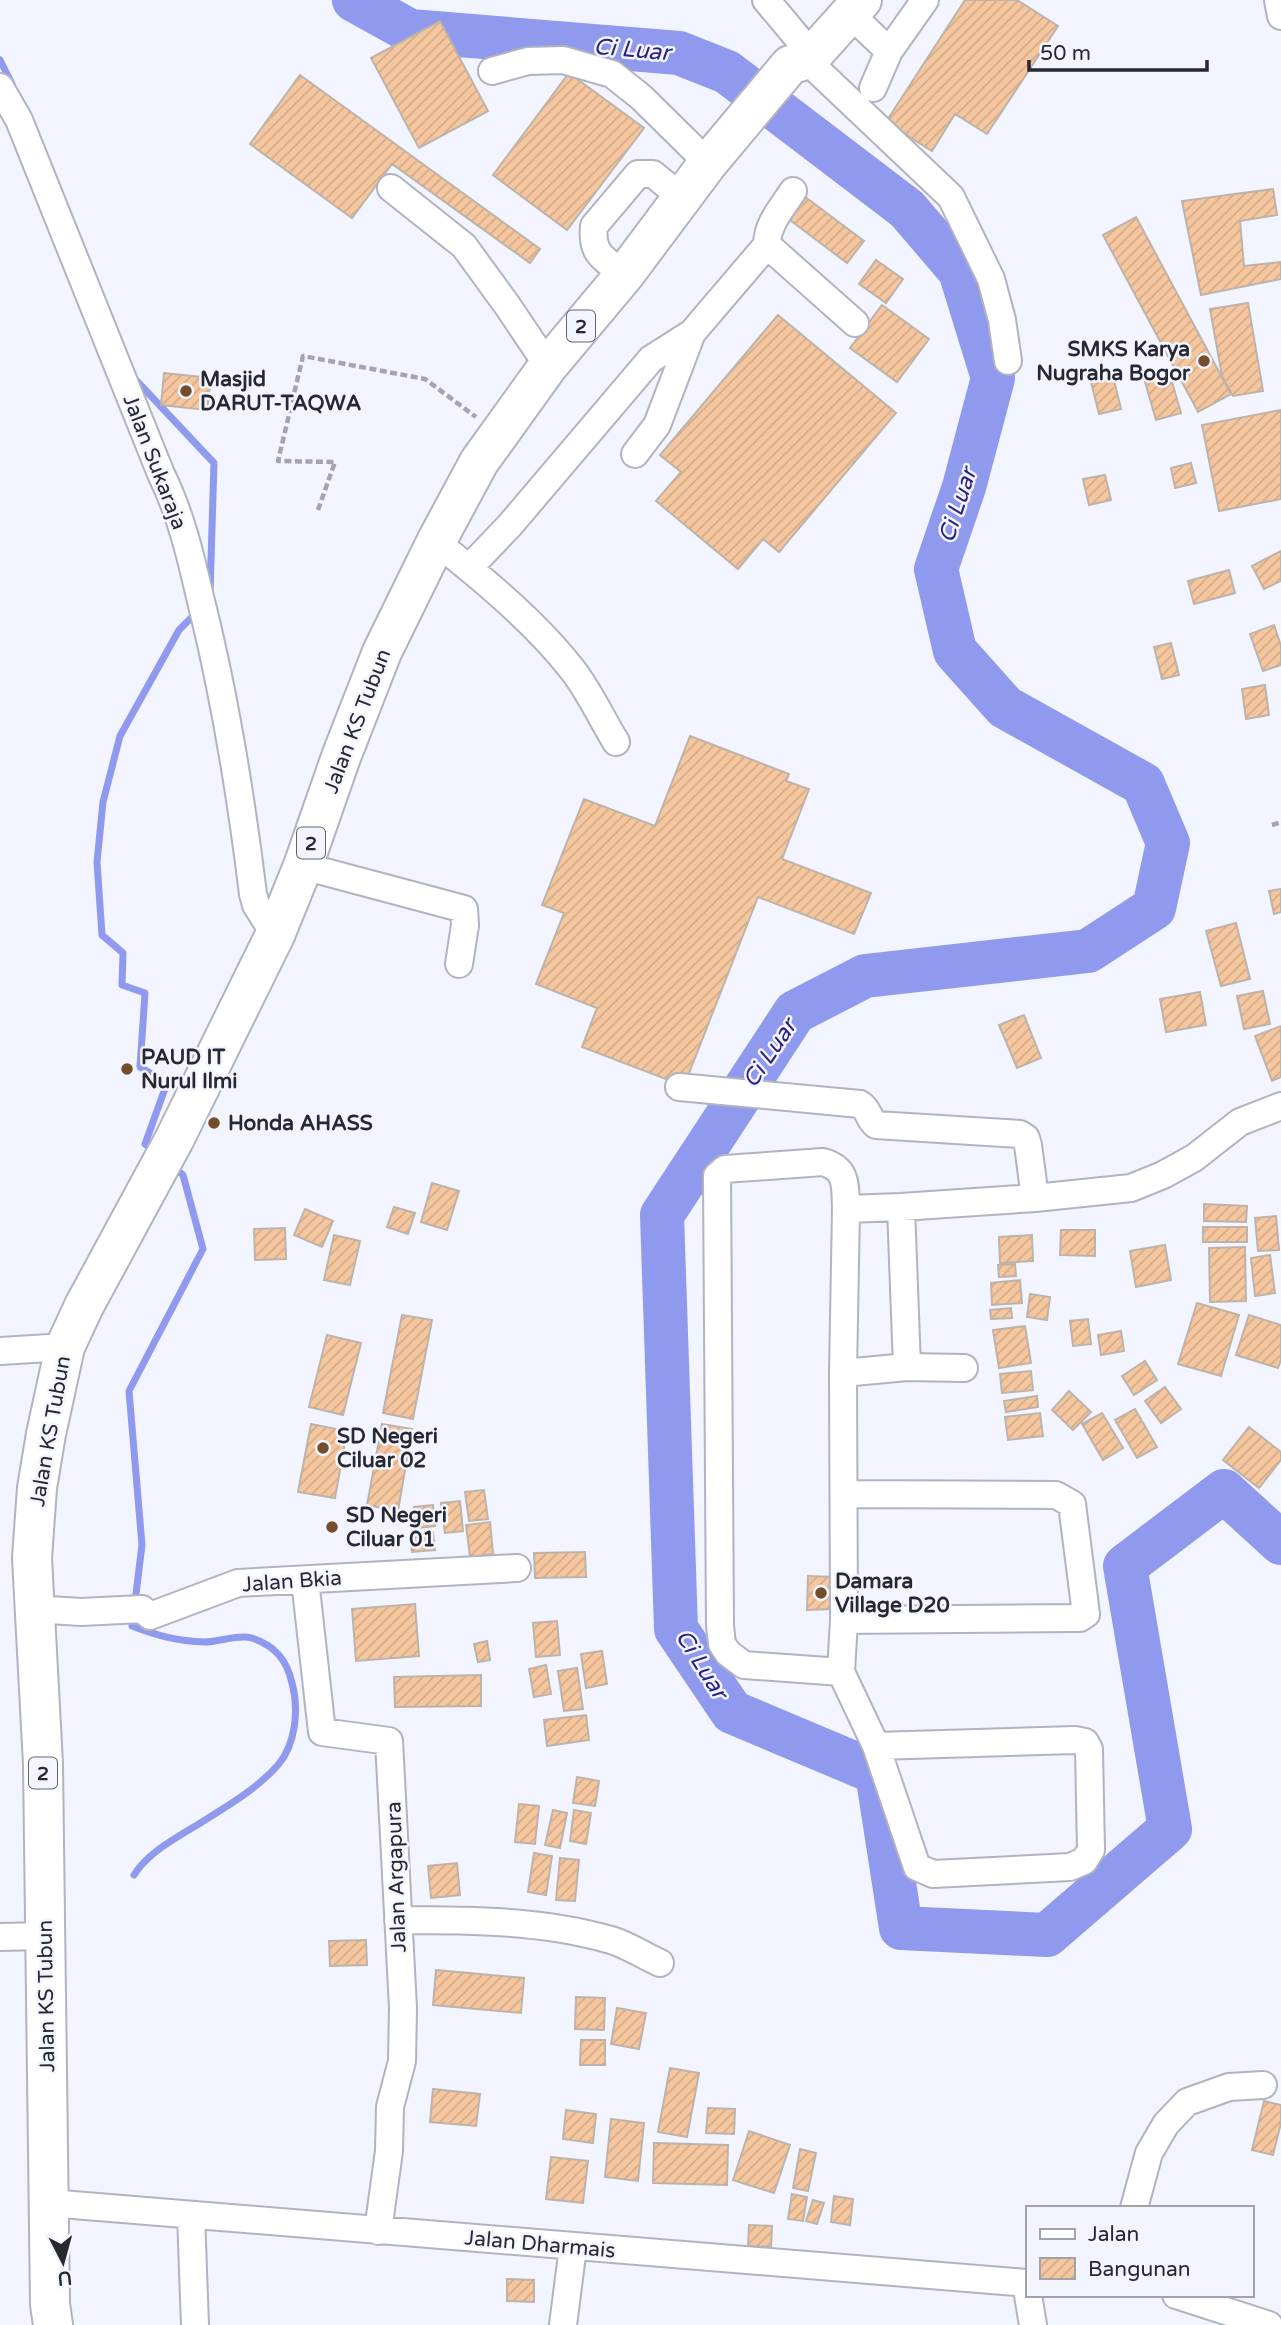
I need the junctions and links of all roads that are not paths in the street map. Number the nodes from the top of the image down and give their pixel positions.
1 (766, 0) edge
2 (925, 0) edge
3 (1278, 0) edge
4 (847, 5) edge
5 (1281, 16) edge
6 (889, 51) junction
7 (796, 57) junction
8 (492, 71) dead end
9 (0, 87) edge
10 (873, 88) dead end
11 (708, 163) junction
12 (391, 188) dead end
13 (793, 191) dead end
14 (681, 197) junction
15 (768, 245) junction
16 (625, 274) junction
17 (855, 323) dead end
18 (692, 333) junction
19 (1008, 361) dead end
20 (548, 366) junction
21 (635, 454) dead end
22 (436, 542) junction
23 (469, 568) junction
24 (616, 743) dead end
25 (303, 866) junction
26 (275, 935) junction
27 (459, 964) dead end
28 (679, 1087) dead end
29 (1281, 1106) edge
30 (1035, 1198) junction
31 (901, 1208) junction
32 (846, 1209) junction
33 (65, 1347) junction
34 (3, 1351) edge
35 (907, 1367) junction
36 (964, 1368) dead end
37 (844, 1373) junction
38 (844, 1493) junction
39 (517, 1568) dead end
40 (305, 1580) junction
41 (33, 1609) junction
42 (844, 1620) junction
43 (841, 1672) junction
44 (876, 1746) junction
45 (398, 1920) junction
46 (22, 1936) edge
47 (660, 1963) dead end
48 (1263, 2085) dead end
49 (48, 2203) junction
50 (1135, 2206) edge
51 (191, 2215) junction
52 (378, 2231) junction
53 (572, 2247) junction
54 (1026, 2285) edge
55 (1028, 2297) edge
56 (1182, 2297) edge
57 (51, 2323) edge
58 (195, 2325) edge
59 (563, 2325) edge
60 (1033, 2325) edge
61 (1269, 2325) edge

1 - 7 street
2 - 6 street
3 - 5 street
4 - 6 street
4 - 7 highway, 2
6 - 10 street
7 - 11 highway, 2
7 - 19 street
8 - 11 street
9 - 26 street, Jalan Sukaraja
11 - 14 highway, 2
12 - 20 street
13 - 15 street
14 - 16 highway, 2
14 - 16 street
15 - 17 street
15 - 18 street
16 - 20 highway, 2
18 - 21 street
18 - 23 street
20 - 22 highway, 2
22 - 23 street
22 - 25 highway, Jalan KS Tubun / 2
23 - 24 street
25 - 26 highway, Jalan KS Tubun / 2
25 - 27 street
26 - 33 highway, Jalan KS Tubun / 2
28 - 30 street
29 - 30 street
30 - 31 street
31 - 32 street
31 - 35 street
32 - 37 street
32 - 43 street
33 - 34 street
33 - 41 highway, Jalan KS Tubun / 2
35 - 36 street
35 - 37 street
37 - 38 street
38 - 42 street
38 - 42 street
39 - 40 street, Jalan Bkia
40 - 41 street, Jalan Bkia
40 - 45 street, Jalan Argapura
41 - 46 highway, Jalan KS Tubun / 2
42 - 43 street
43 - 44 street
44 - 44 street
45 - 47 street
45 - 52 street, Jalan Argapura
46 - 49 highway, Jalan KS Tubun / 2
48 - 50 street
49 - 51 street, Jalan Dharmais
49 - 57 highway, Jalan KS Tubun / 2
51 - 52 street, Jalan Dharmais
51 - 58 street
52 - 53 street, Jalan Dharmais
53 - 54 street, Jalan Dharmais
53 - 59 street
55 - 60 street
56 - 61 street

